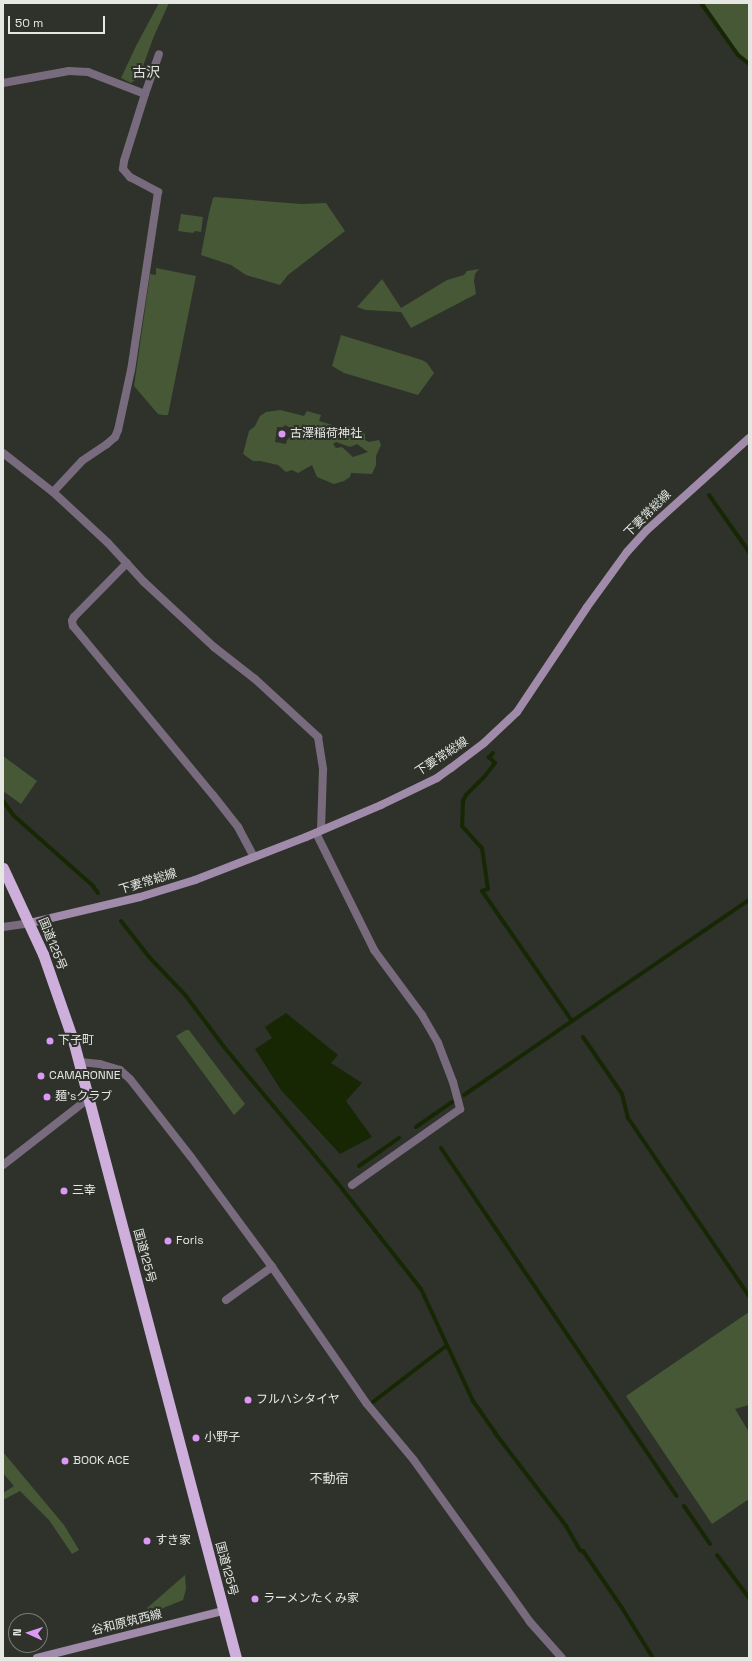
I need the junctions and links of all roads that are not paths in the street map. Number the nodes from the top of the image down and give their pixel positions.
1 (159, 54) dead end
2 (3, 84) edge
3 (145, 94) junction
4 (749, 438) edge
5 (3, 453) edge
6 (52, 492) junction
7 (127, 563) junction
8 (319, 831) junction
9 (254, 856) junction
10 (3, 868) edge
11 (30, 924) junction
12 (3, 927) edge
13 (80, 1062) junction
14 (89, 1098) junction
15 (3, 1165) edge
16 (352, 1185) dead end
17 (272, 1267) junction
18 (226, 1300) dead end
19 (223, 1611) junction
20 (37, 1658) edge
21 (236, 1658) edge
22 (562, 1658) edge

1 - 3 street
2 - 3 street
3 - 6 street
4 - 8 main road, 下妻常総線
5 - 6 street
6 - 7 street
7 - 8 street
7 - 9 street
8 - 9 main road, 下妻常総線
8 - 16 street
9 - 11 main road, 下妻常総線
10 - 11 highway, 国道125号
11 - 12 street
11 - 13 highway, 国道125号
13 - 14 highway, 国道125号
13 - 17 street
14 - 15 street
14 - 19 highway, 国道125号
17 - 18 street
17 - 22 street
19 - 20 main road, 谷和原筑西線
19 - 21 highway, 国道125号

